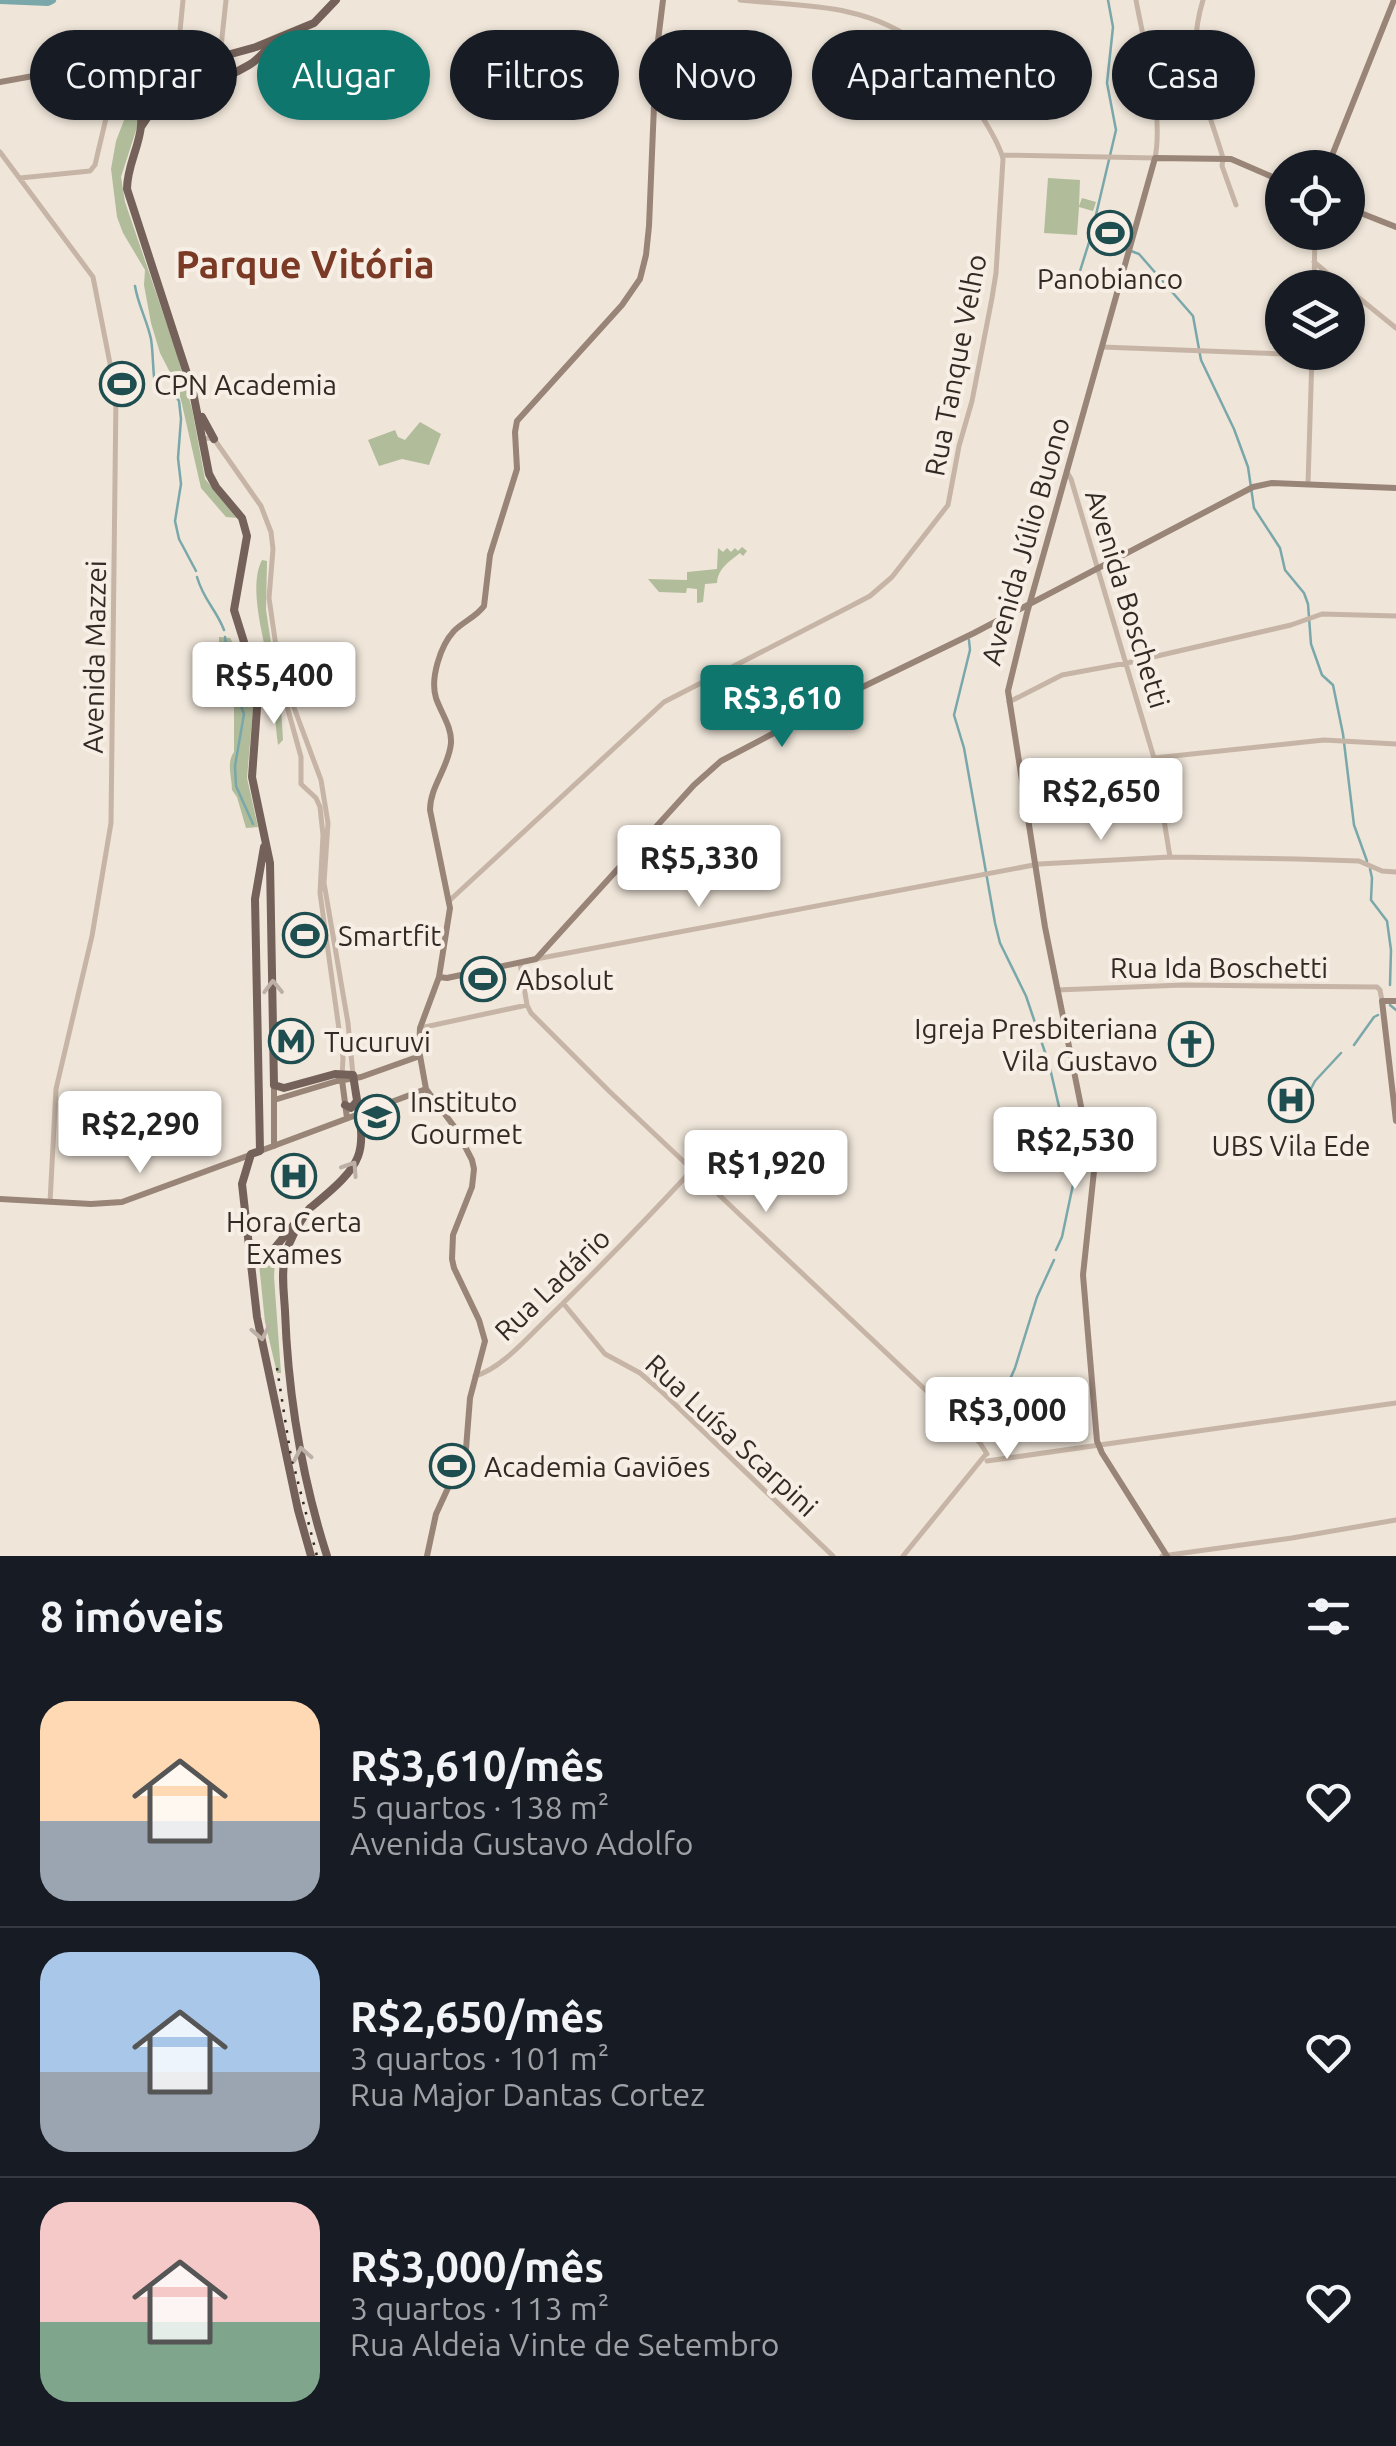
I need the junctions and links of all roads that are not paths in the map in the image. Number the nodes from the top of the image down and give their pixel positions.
1 (183, 0) edge
2 (225, 0) edge
3 (336, 0) edge
4 (663, 0) edge
5 (740, 0) edge
6 (1136, 0) edge
7 (1203, 0) edge
8 (1394, 0) edge
9 (180, 30) edge
10 (222, 30) edge
11 (300, 30) edge
12 (257, 46) edge
13 (237, 52) edge
14 (30, 77) edge
15 (0, 82) edge
16 (105, 120) edge
17 (141, 120) edge
18 (146, 120) edge
19 (141, 127) junction
20 (1334, 150) edge
21 (0, 152) edge
22 (1223, 153) junction
23 (1002, 154) junction
24 (1155, 158) junction
25 (1265, 174) edge
26 (20, 178) junction
27 (38, 178) junction
28 (30, 192) junction
29 (1236, 205) dead end
30 (1365, 215) edge
31 (1396, 227) edge
32 (1314, 250) edge
33 (1314, 262) junction
34 (1314, 270) edge
35 (1324, 270) edge
36 (1365, 303) edge
37 (1396, 328) edge
38 (1102, 347) junction
39 (1265, 353) edge
40 (1312, 370) edge
41 (196, 404) junction
42 (214, 439) junction
43 (202, 440) junction
44 (221, 450) junction
45 (204, 452) junction
46 (1067, 472) junction
47 (1308, 484) junction
48 (1396, 488) edge
49 (243, 522) junction
50 (234, 528) dead end
51 (1098, 567) junction
52 (1030, 603) junction
53 (1396, 616) edge
54 (1127, 663) junction
55 (280, 671) junction
56 (1009, 702) junction
57 (1396, 744) edge
58 (1154, 758) junction
59 (322, 780) junction
60 (300, 781) junction
61 (264, 837) junction
62 (1170, 857) junction
63 (1034, 864) junction
64 (1396, 872) edge
65 (259, 881) junction
66 (271, 885) junction
67 (449, 902) junction
68 (536, 960) junction
69 (520, 963) junction
70 (439, 977) junction
71 (338, 988) junction
72 (1057, 990) junction
73 (1382, 1000) junction
74 (1396, 1001) edge
75 (527, 1005) junction
76 (420, 1028) junction
77 (274, 1046) junction
78 (257, 1047) junction
79 (420, 1056) junction
80 (258, 1070) junction
81 (342, 1077) junction
82 (354, 1077) junction
83 (274, 1085) junction
84 (260, 1087) junction
85 (426, 1088) junction
86 (274, 1100) junction
87 (357, 1102) junction
88 (345, 1105) junction
89 (359, 1114) junction
90 (348, 1118) junction
91 (1396, 1122) edge
92 (274, 1146) junction
93 (256, 1152) junction
94 (231, 1162) junction
95 (692, 1170) junction
96 (242, 1184) junction
97 (2, 1200) edge
98 (48, 1202) junction
99 (310, 1208) junction
100 (294, 1235) junction
101 (248, 1237) junction
102 (302, 1242) dead end
103 (563, 1303) junction
104 (475, 1376) junction
105 (1396, 1403) edge
106 (1098, 1446) junction
107 (986, 1457) junction
108 (1396, 1520) edge
109 (302, 1526) junction
110 (319, 1527) junction
111 (312, 1556) edge
112 (327, 1556) edge
113 (427, 1556) edge
114 (833, 1556) edge
115 (903, 1556) edge
116 (1165, 1556) edge

1 - 9 street
2 - 10 street
3 - 11 main road
4 - 67 main road
5 - 23 street
6 - 24 street, Avenida Júlio Buono
7 - 22 street
8 - 20 main road
12 - 13 main road
14 - 15 main road
16 - 27 street
17 - 19 main road
18 - 19 main road
19 - 41 main road
21 - 26 street, Avenida Mazzei
22 - 24 main road
22 - 25 main road
22 - 29 street
23 - 24 street
23 - 67 street, Rua Tanque Velho
24 - 38 main road, Avenida Júlio Buono
26 - 27 street
26 - 28 street, Avenida Mazzei
27 - 28 street
28 - 98 street, Avenida Mazzei
30 - 31 main road
32 - 33 street
33 - 34 street
33 - 35 street
36 - 37 street
38 - 39 street
38 - 46 main road, Avenida Júlio Buono
40 - 47 street
41 - 42 main road
41 - 43 main road
42 - 43 street
42 - 44 street
43 - 45 main road
44 - 45 street
44 - 55 street
45 - 49 main road
46 - 51 street, Avenida Boschetti
46 - 52 main road, Avenida Júlio Buono
47 - 48 main road
47 - 51 main road
49 - 50 main road
49 - 61 main road
51 - 52 main road
51 - 54 street, Avenida Boschetti
52 - 56 main road, Avenida Júlio Buono
52 - 68 main road
53 - 54 street
54 - 56 street
54 - 58 street, Avenida Boschetti
55 - 59 street
55 - 60 street
56 - 63 main road, Avenida Júlio Buono
57 - 58 street
58 - 62 street, Avenida Boschetti
59 - 60 street
59 - 71 street
60 - 71 street
61 - 65 main road
61 - 66 main road
62 - 63 street
62 - 64 street
63 - 68 street
63 - 72 main road, Avenida Júlio Buono
65 - 66 main road
65 - 78 main road
77 -> 66 main road
67 - 70 main road
68 - 69 main road
69 - 70 main road
69 - 75 street
70 - 76 main road
71 - 81 street
71 - 82 street
72 - 73 street, Rua Ida Boschetti
72 - 106 main road, Avenida Júlio Buono
73 - 74 main road
73 - 91 main road
75 - 76 street
75 - 95 street
76 - 79 main road
77 - 78 main road
77 - 83 main road
78 - 80 main road
79 - 82 main road
79 - 85 main road
80 - 83 main road
80 - 84 main road
81 - 82 main road
81 - 83 main road
81 - 86 main road
81 - 88 main road
82 - 87 main road
83 - 86 main road
84 - 86 main road
84 - 93 main road
85 - 89 main road
85 - 104 main road
86 - 92 main road
87 - 88 main road
87 - 89 main road
88 - 90 main road
89 - 90 main road
99 -> 89 main road
90 - 92 main road
92 - 93 main road
93 - 94 main road
93 - 96 main road
94 - 96 main road
94 - 98 main road
95 - 103 street, Rua Ladário
95 - 107 street
96 - 101 main road
97 - 98 main road
99 - 100 main road
99 - 101 main road
100 - 102 main road
110 -> 100 main road
101 -> 109 main road
103 - 104 street, Rua Ladário
103 - 114 street, Rua Luísa Scarpini
104 - 113 main road
105 - 106 street
106 - 107 street
106 - 116 main road, Avenida Júlio Buono
107 - 115 street
108 - 116 street
109 - 110 main road
109 - 111 main road
110 - 112 main road

